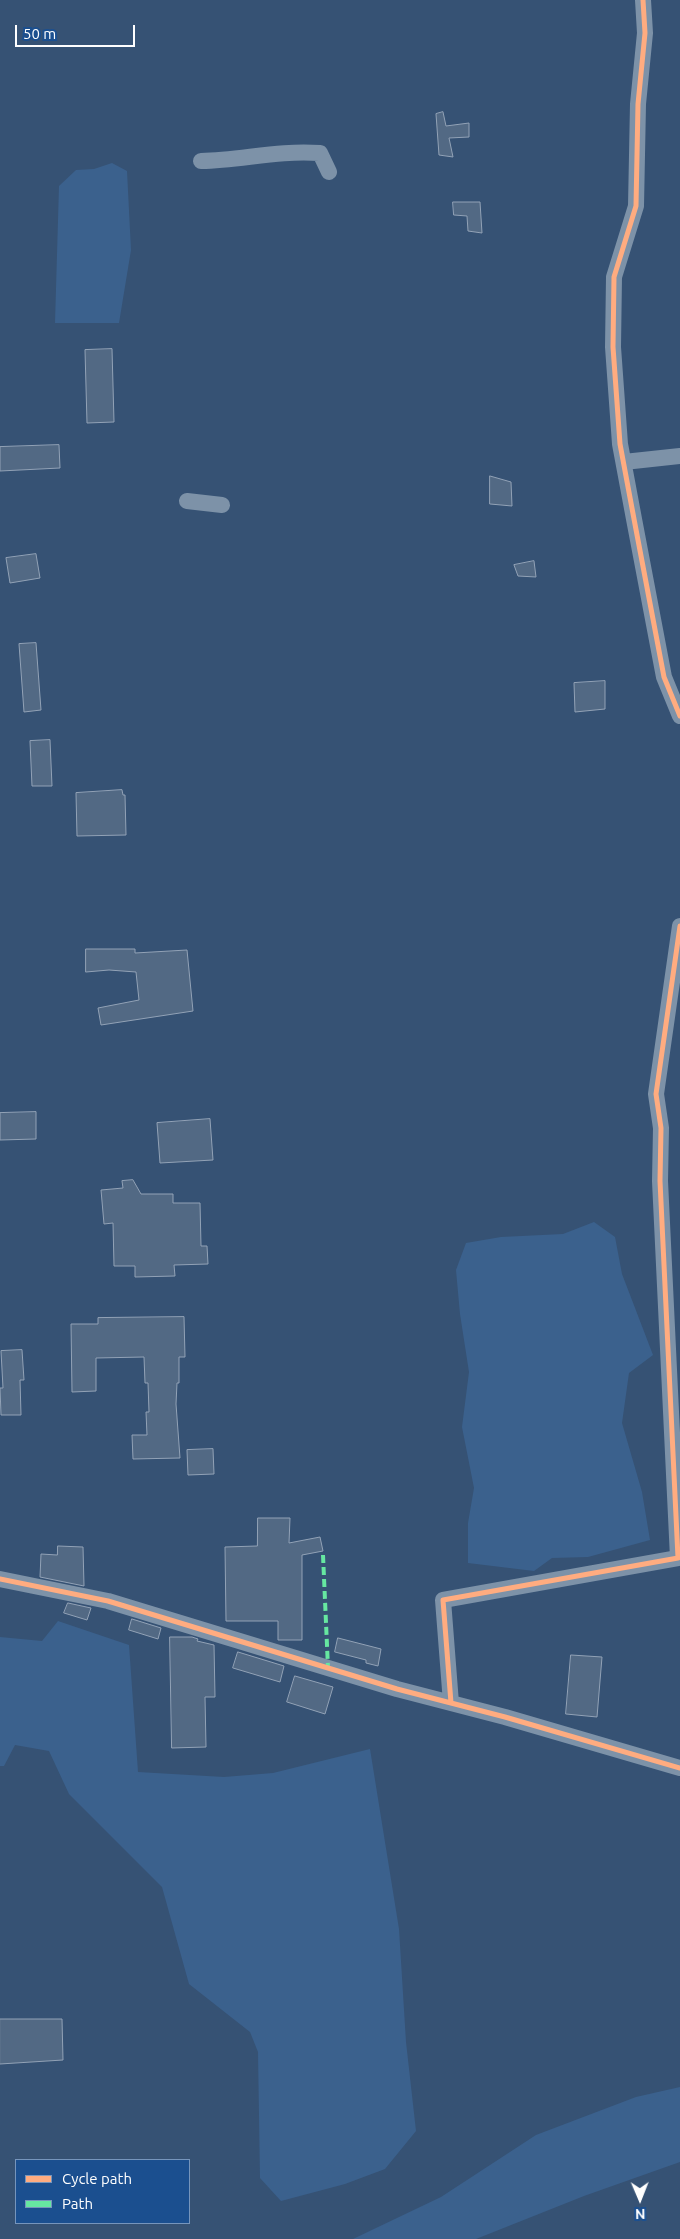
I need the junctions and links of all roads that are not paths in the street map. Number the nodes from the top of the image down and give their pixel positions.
1 (643, 0) edge
2 (201, 161) dead end
3 (329, 172) dead end
4 (680, 456) edge
5 (624, 462) junction
6 (187, 501) dead end
7 (222, 505) dead end
8 (680, 716) edge
9 (680, 926) edge
10 (0, 1579) edge
11 (451, 1703) junction
12 (680, 1768) edge

1 - 5 street
2 - 3 street
4 - 5 street
5 - 8 street
6 - 7 street
9 - 11 street
10 - 11 street
11 - 12 street

